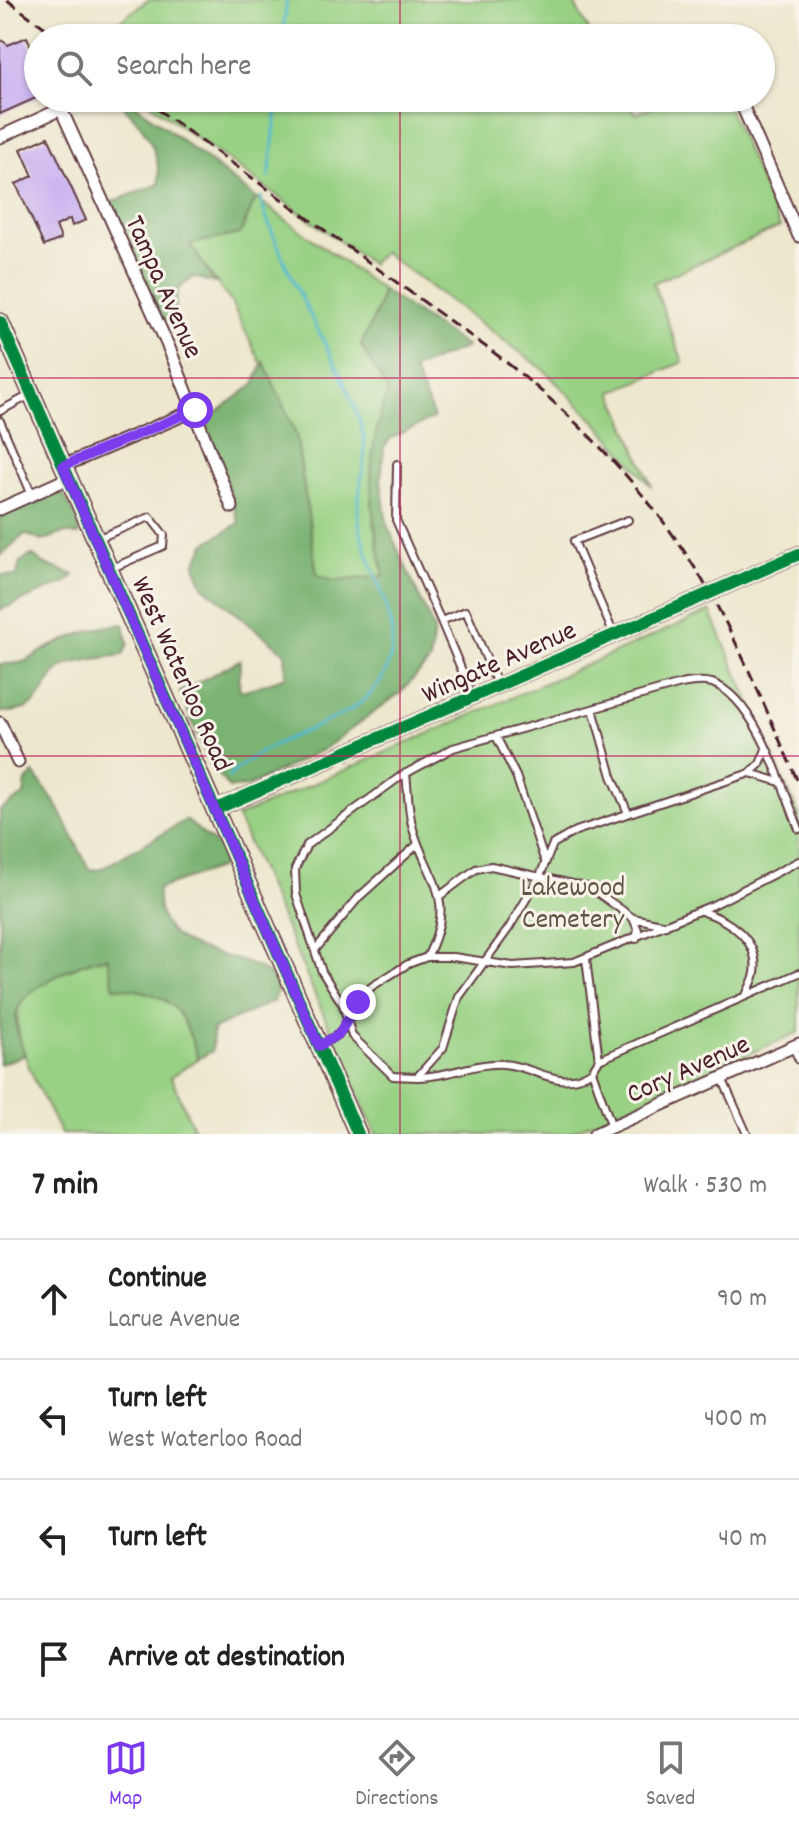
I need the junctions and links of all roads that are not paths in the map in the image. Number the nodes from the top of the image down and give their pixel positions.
1 (54, 112) edge
2 (63, 112) edge
3 (745, 112) edge
4 (0, 137) edge
5 (799, 236) edge
6 (0, 322) edge
7 (5, 350) edge
8 (32, 394) junction
9 (195, 410) junction
10 (0, 411) edge
11 (0, 421) edge
12 (397, 464) dead end
13 (66, 472) junction
14 (32, 495) junction
15 (232, 507) dead end
16 (0, 509) edge
17 (628, 520) dead end
18 (96, 540) junction
19 (799, 554) edge
20 (109, 569) junction
21 (441, 621) junction
22 (614, 635) junction
23 (498, 686) junction
24 (473, 697) junction
25 (593, 709) junction
26 (0, 723) edge
27 (496, 736) junction
28 (766, 749) junction
29 (18, 762) dead end
30 (406, 773) junction
31 (750, 773) junction
32 (780, 782) junction
33 (216, 809) junction
34 (628, 813) junction
35 (799, 829) edge
36 (418, 844) junction
37 (544, 859) junction
38 (798, 864) edge
39 (540, 876) junction
40 (441, 895) junction
41 (701, 911) junction
42 (633, 918) junction
43 (668, 925) junction
44 (636, 939) junction
45 (315, 950) junction
46 (427, 957) junction
47 (586, 959) junction
48 (484, 961) junction
49 (755, 973) junction
50 (799, 973) edge
51 (772, 985) junction
52 (746, 996) junction
53 (348, 1018) junction
54 (319, 1046) junction
55 (796, 1046) edge
56 (599, 1060) junction
57 (799, 1060) edge
58 (592, 1071) junction
59 (417, 1077) junction
60 (722, 1078) junction
61 (612, 1127) junction
62 (358, 1134) edge
63 (595, 1134) edge
64 (747, 1134) edge

1 - 4 street, Tampa Avenue
2 - 9 street, Tampa Avenue
3 - 5 street
6 - 7 main road, West Waterloo Road
7 - 8 main road, West Waterloo Road
8 - 10 lane
8 - 13 main road, West Waterloo Road
9 - 13 street
9 - 15 street, Tampa Avenue
11 - 14 lane
12 - 21 lane
13 - 14 street
13 - 18 main road, West Waterloo Road
14 - 16 street
17 - 22 lane
18 - 20 main road, West Waterloo Road
18 - 20 lane
19 - 22 street, Wingate Avenue
20 - 33 main road, West Waterloo Road
21 - 23 lane
21 - 24 lane
22 - 23 street, Wingate Avenue
23 - 24 street, Wingate Avenue
24 - 33 street, Wingate Avenue
25 - 27 lane
25 - 28 lane
25 - 34 lane
26 - 29 street
27 - 30 lane
27 - 37 lane
28 - 31 lane
28 - 32 lane
30 - 36 lane
30 - 45 lane
31 - 32 lane
31 - 34 lane
32 - 35 lane
33 - 54 main road, West Waterloo Road
34 - 37 lane
36 - 40 lane
36 - 45 lane
37 - 39 lane
38 - 41 lane
39 - 40 lane
39 - 42 lane
39 - 48 lane
40 - 46 lane
41 - 43 lane
41 - 49 lane
42 - 43 lane
42 - 44 lane
43 - 44 lane
44 - 47 lane
45 - 53 lane
46 - 48 lane
46 - 53 lane
47 - 48 lane
47 - 56 lane
48 - 59 lane
49 - 51 lane
49 - 52 lane
50 - 51 lane
51 - 52 lane
52 - 56 lane
53 - 54 lane
53 - 59 lane
54 - 62 main road, West Waterloo Road
55 - 57 lane
55 - 60 street, Cory Avenue
56 - 58 lane
58 - 59 lane
58 - 61 lane
60 - 61 street, Cory Avenue
60 - 64 lane
61 - 63 street, Cory Avenue

